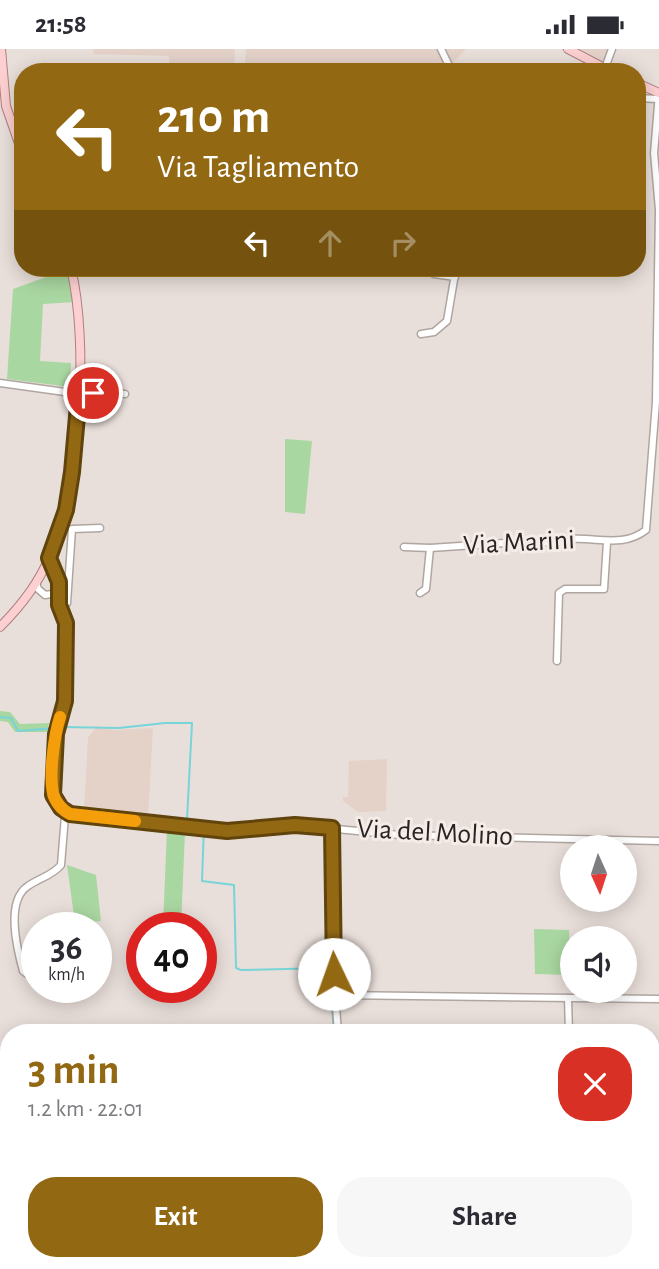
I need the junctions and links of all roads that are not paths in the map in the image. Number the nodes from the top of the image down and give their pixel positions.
1 (1, 49) edge
2 (568, 49) edge
3 (595, 63) edge
4 (659, 95) edge
5 (14, 134) edge
6 (72, 277) edge
7 (456, 277) edge
8 (421, 334) dead end
9 (79, 382) junction
10 (0, 383) edge
11 (65, 392) junction
12 (93, 393) junction
13 (125, 394) dead end
14 (78, 405) junction
15 (100, 528) dead end
16 (607, 542) junction
17 (404, 547) dead end
18 (430, 548) junction
19 (49, 558) junction
20 (54, 574) junction
21 (38, 578) junction
22 (59, 589) junction
23 (420, 593) dead end
24 (45, 594) junction
25 (27, 596) junction
26 (59, 605) junction
27 (0, 627) edge
28 (557, 661) dead end
29 (68, 813) junction
30 (332, 828) junction
31 (659, 841) edge
32 (21, 962) edge
33 (336, 995) junction
34 (560, 998) edge
35 (637, 999) edge
36 (659, 999) edge
37 (568, 1003) edge
38 (338, 1024) edge
39 (569, 1024) edge

1 - 5 main road
2 - 3 main road
4 - 16 street, Via Marini
6 - 9 main road
7 - 8 street
9 - 11 street
9 - 12 street
9 - 14 main road
10 - 11 street
11 - 14 street
12 - 13 street
12 - 14 street
14 - 19 main road
15 - 26 street
16 - 18 street, Via Marini
16 - 28 street, Via Marini
17 - 18 street, Via Marini
18 - 23 street, Via Marini
19 - 20 street
19 - 21 main road
20 - 21 street
20 - 22 street
21 - 24 street
21 - 25 main road
22 - 24 street
22 - 26 street
24 - 25 street
24 - 26 street
25 - 27 main road
26 - 29 street
29 - 30 street
29 - 32 street
30 - 31 street, Via del Molino
30 - 33 street, Via del Molino
33 - 34 street
33 - 38 street, Via del Molino
35 - 36 street
37 - 39 street

